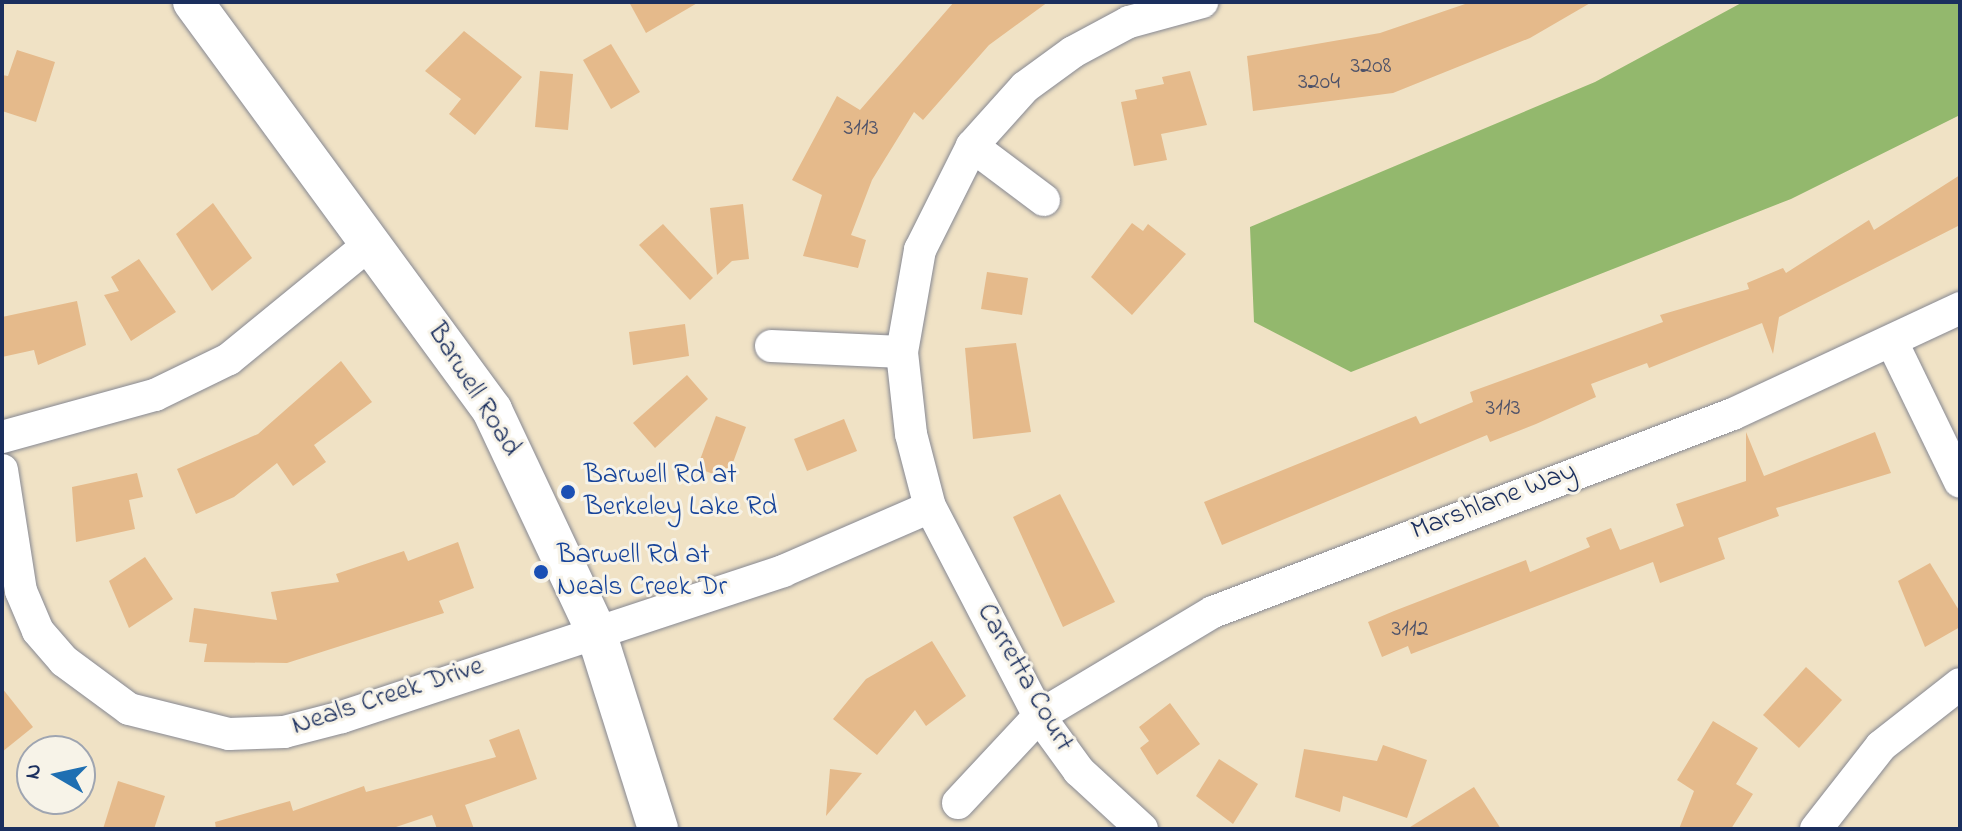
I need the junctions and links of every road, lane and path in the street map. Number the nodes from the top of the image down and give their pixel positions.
1 (193, 2) edge
2 (1202, 2) edge
3 (972, 146) junction
4 (1044, 200) dead end
5 (372, 242) junction
6 (1960, 308) edge
7 (1893, 344) junction
8 (771, 346) dead end
9 (902, 352) junction
10 (2, 437) edge
11 (2, 470) edge
12 (1960, 482) edge
13 (930, 507) junction
14 (595, 629) junction
15 (1960, 684) edge
16 (1039, 716) junction
17 (958, 803) dead end
18 (658, 829) edge
19 (1142, 829) edge
20 (1816, 829) edge

1 - 5 street, Barwell Road
2 - 3 street, Carretta Court
3 - 4 street
3 - 9 street, Carretta Court
5 - 10 street
5 - 14 street, Barwell Road
6 - 7 street, Marshlane Way
7 - 12 street
7 - 16 street, Marshlane Way
8 - 9 street
9 - 13 street, Carretta Court
11 - 14 street, Neals Creek Drive
13 - 14 street, Neals Creek Drive
13 - 16 street, Carretta Court
14 - 18 street, Barwell Road
15 - 20 street
16 - 17 street, Marshlane Way
16 - 19 street, Carretta Court

